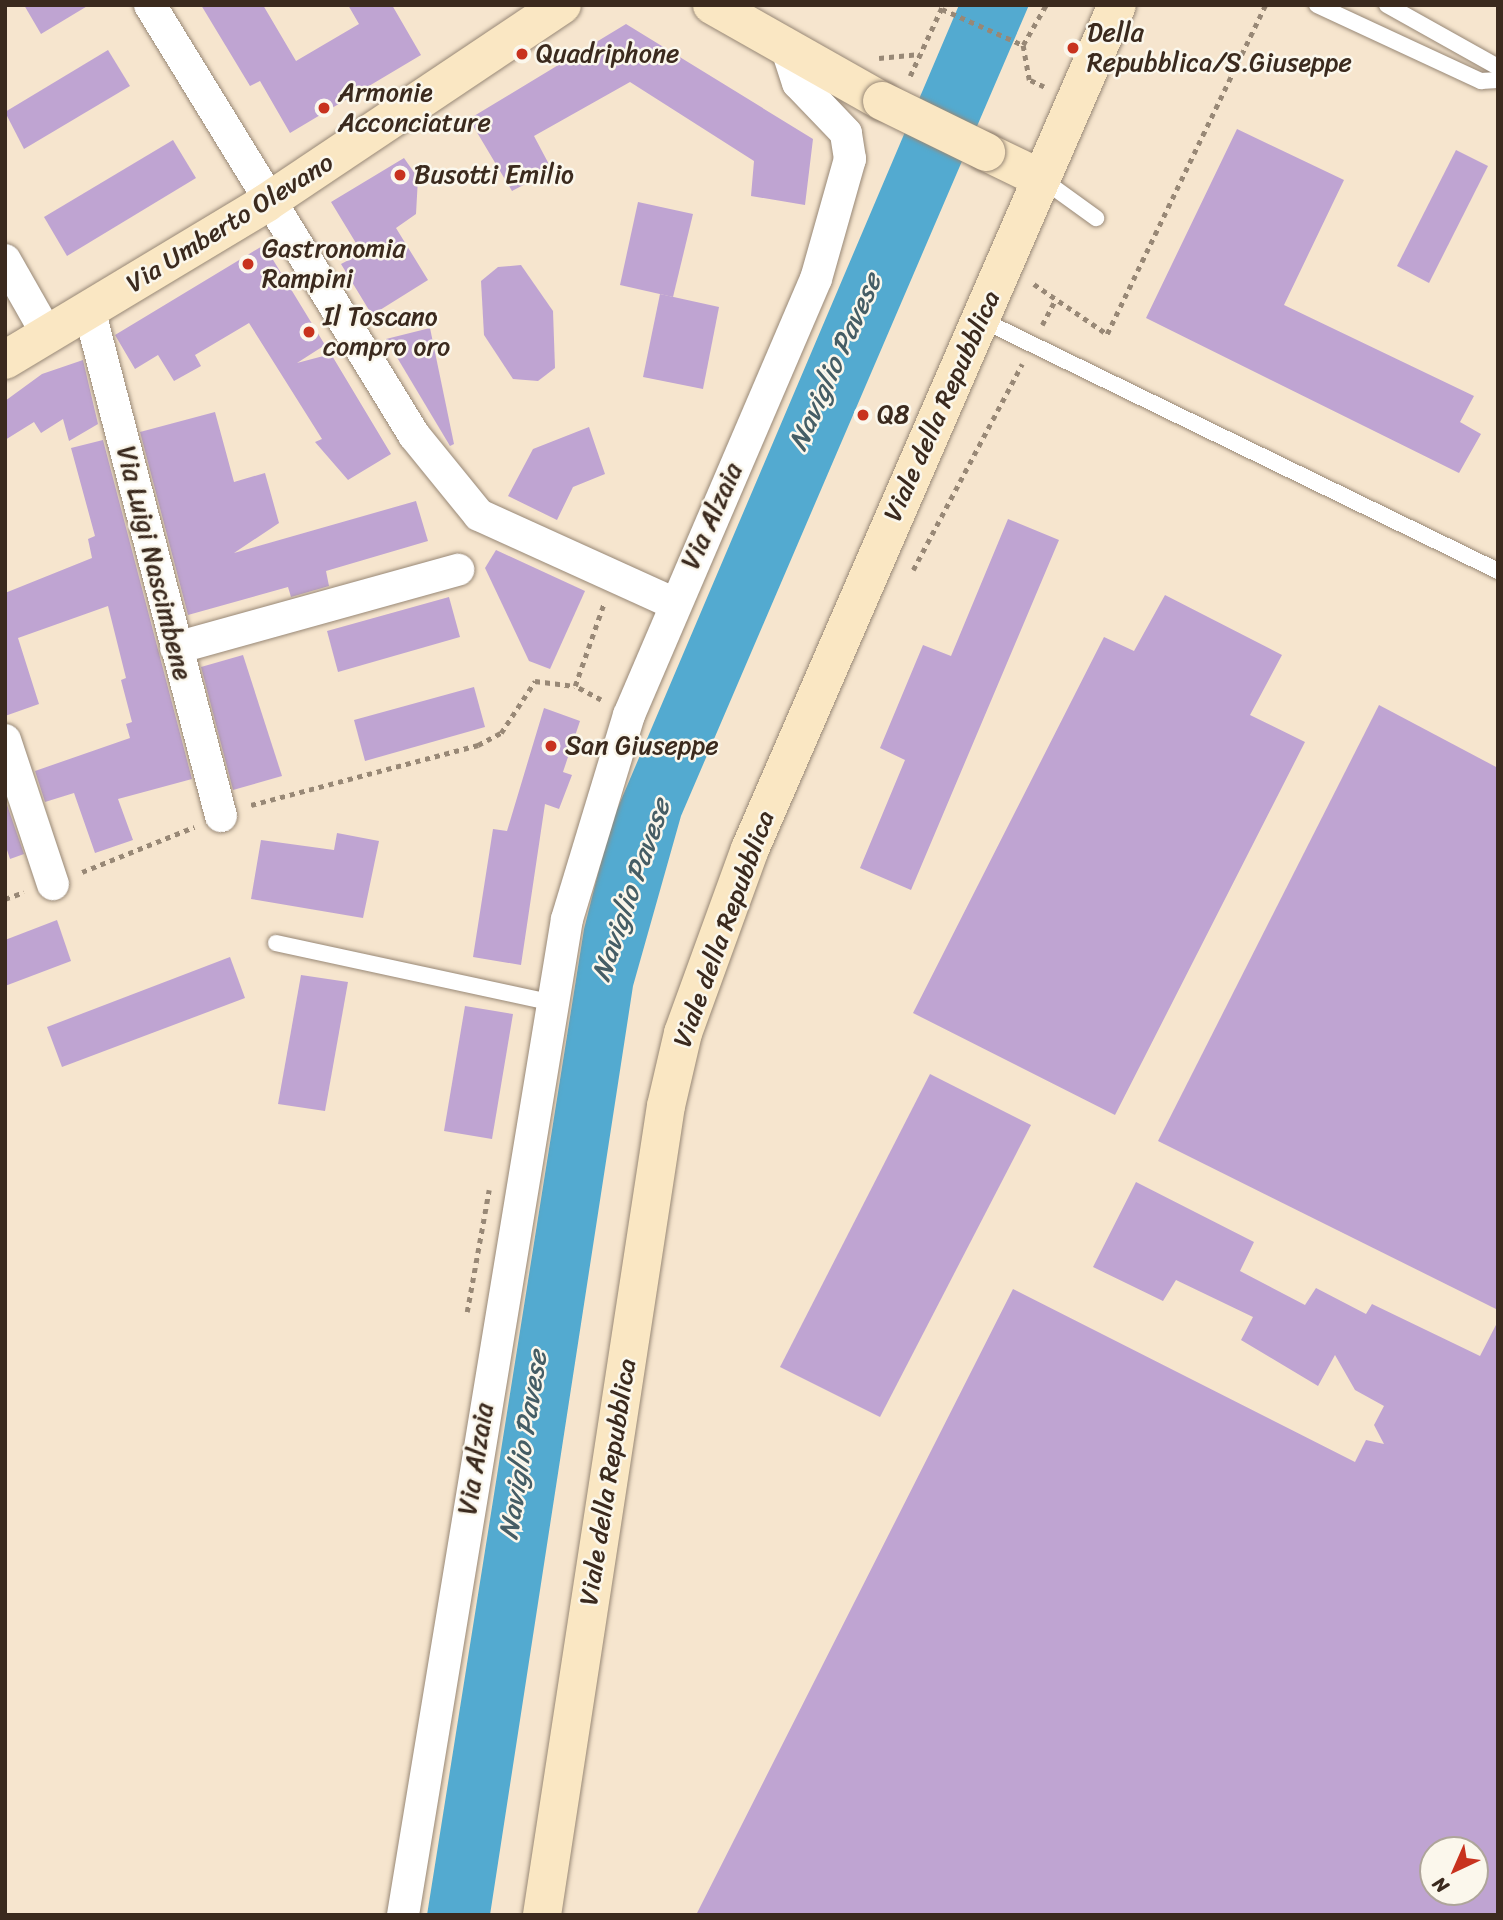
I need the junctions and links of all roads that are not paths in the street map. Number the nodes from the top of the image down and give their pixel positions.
1 (150, 5) edge
2 (712, 5) edge
3 (1117, 5) edge
4 (1317, 5) edge
5 (1387, 5) edge
6 (563, 7) edge
7 (787, 49) junction
8 (1498, 67) edge
9 (1498, 80) edge
10 (1040, 178) junction
11 (266, 203) junction
12 (1096, 218) dead end
13 (5, 260) edge
14 (89, 309) junction
15 (980, 319) junction
16 (47, 334) junction
17 (5, 360) edge
18 (458, 570) dead end
19 (1498, 571) edge
20 (673, 603) junction
21 (176, 648) junction
22 (5, 740) edge
23 (221, 816) road end
24 (53, 884) road end
25 (276, 943) dead end
26 (549, 1002) junction
27 (403, 1915) edge
28 (542, 1915) edge

1 - 11 street
2 - 7 street
3 - 10 street, Viale della Repubblica
4 - 9 lane
5 - 8 lane
6 - 11 street, Via Umberto Olevano
7 - 10 street, bridge
7 - 20 street, Via Alzaia
10 - 12 lane
10 - 15 street, Viale della Repubblica
11 - 14 street, Via Umberto Olevano
11 - 20 street
13 - 16 street
14 - 16 street, Via Umberto Olevano
14 - 21 street, Via Luigi Nascimbene
15 - 19 lane
15 - 28 street, Viale della Repubblica
16 - 17 street, Via Umberto Olevano
18 - 21 street
20 - 26 street, Via Alzaia
21 - 23 street, Via Luigi Nascimbene
22 - 24 street
25 - 26 lane
26 - 27 street, Via Alzaia

